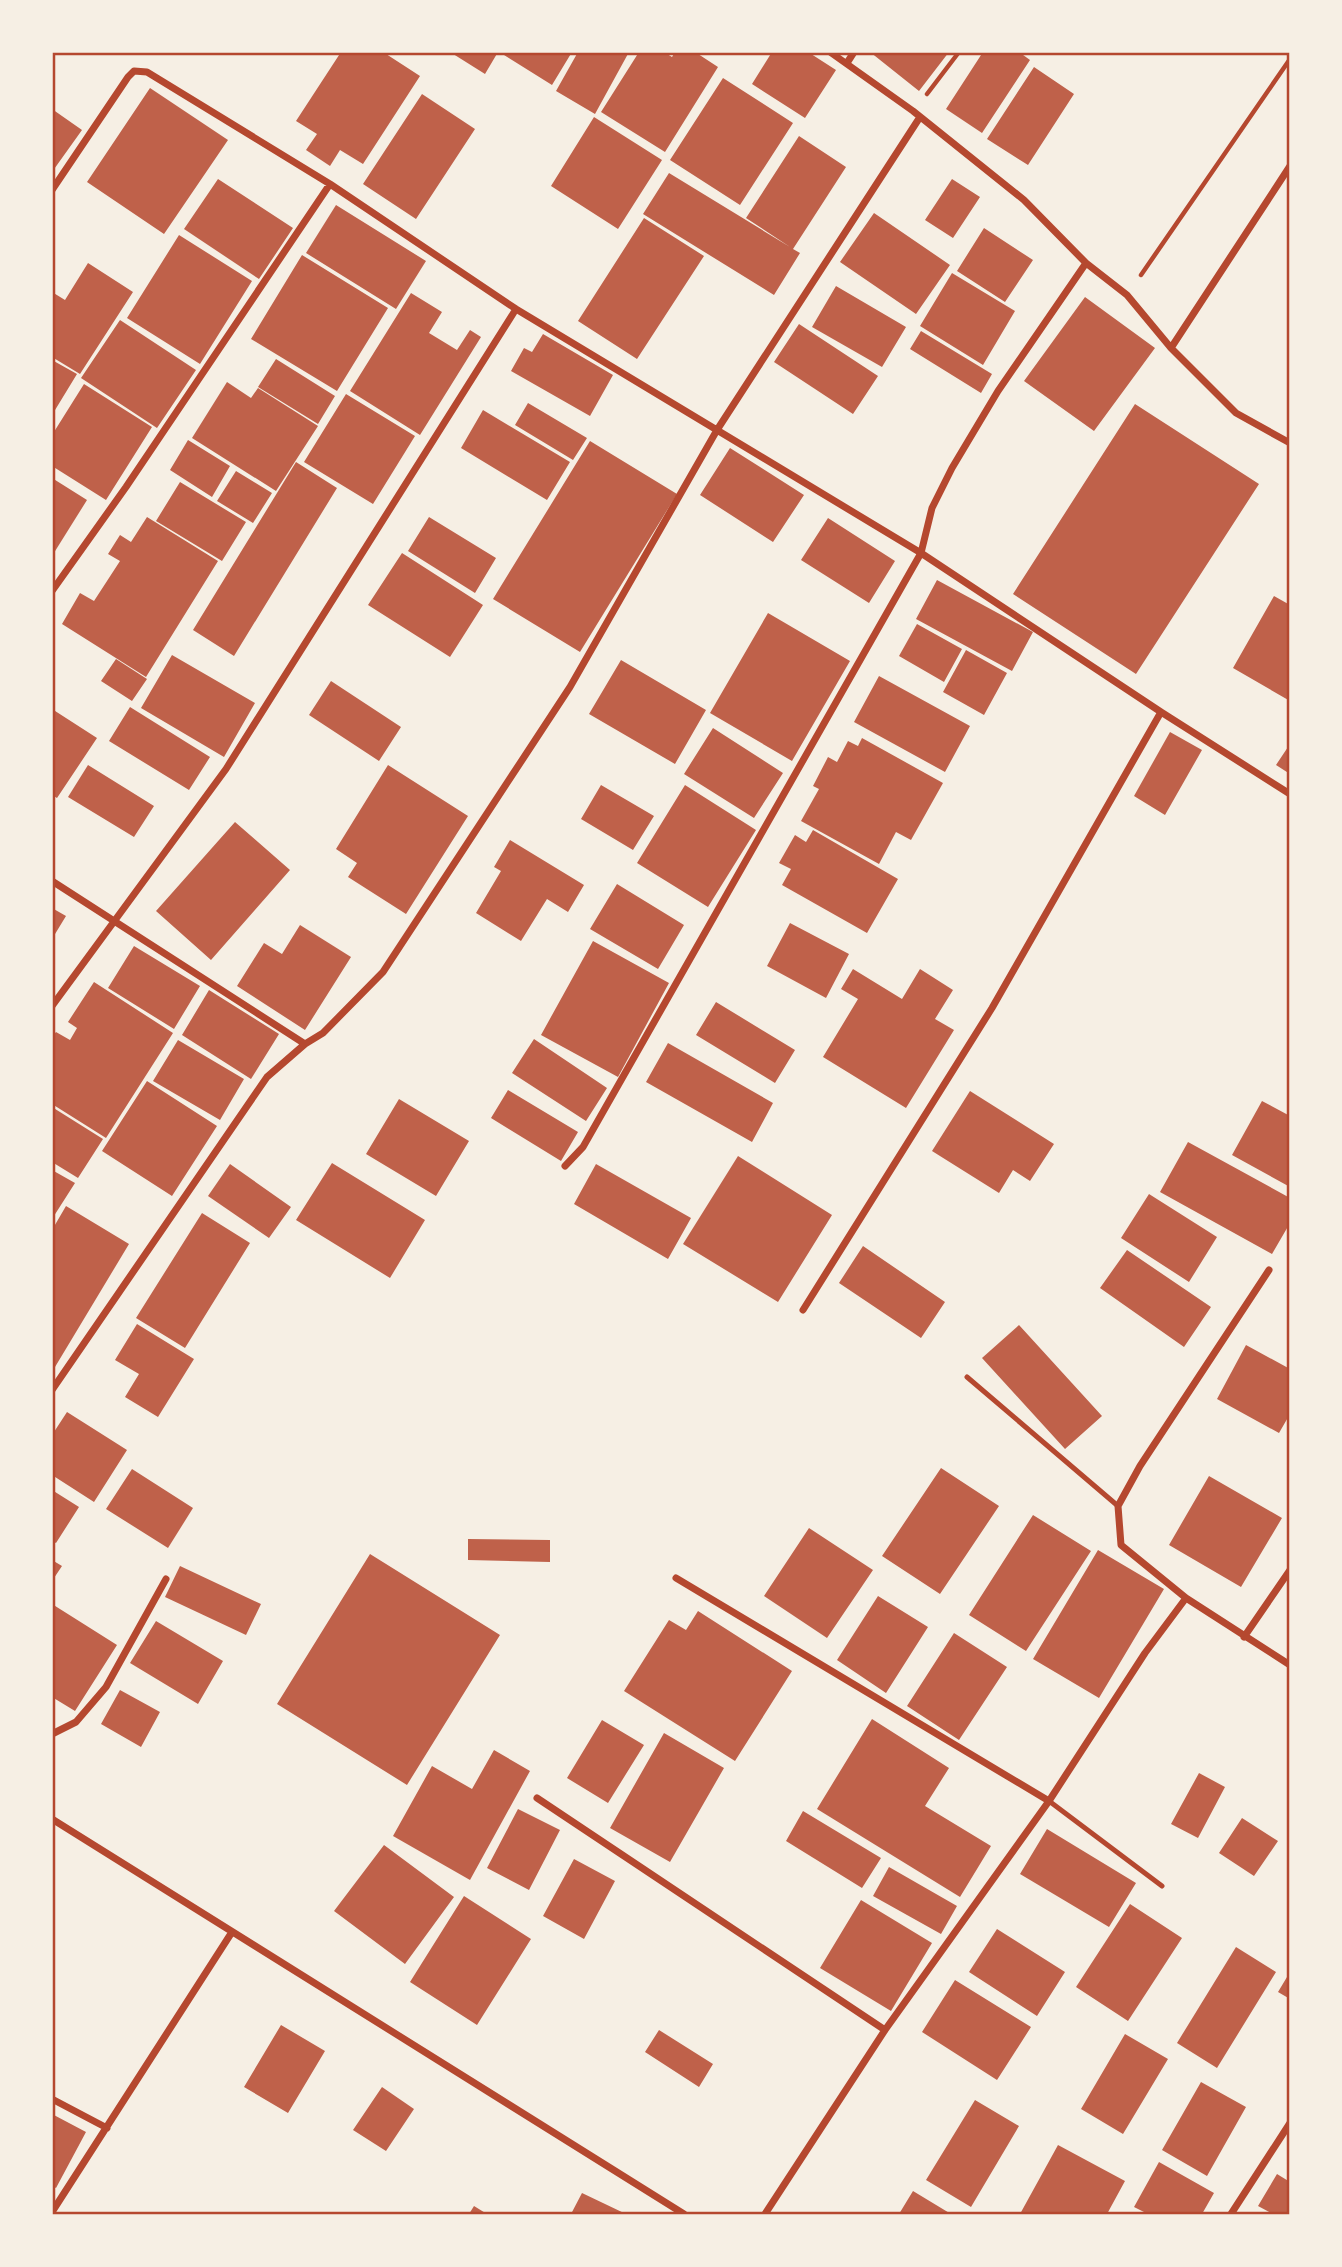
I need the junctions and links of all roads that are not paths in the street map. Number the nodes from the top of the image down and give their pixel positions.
1 (830, 52) edge
2 (854, 52) edge
3 (847, 63) junction
4 (917, 114) junction
5 (1290, 166) edge
6 (330, 184) junction
7 (52, 190) edge
8 (1086, 263) junction
9 (516, 309) junction
10 (1171, 348) junction
11 (717, 430) junction
12 (1290, 443) edge
13 (920, 553) junction
14 (52, 591) edge
15 (1161, 712) junction
16 (1290, 794) edge
17 (52, 881) edge
18 (112, 922) junction
19 (52, 1006) edge
20 (305, 1044) junction
21 (565, 1166) dead end
22 (1269, 1269) dead end
23 (803, 1310) dead end
24 (967, 1377) dead end
25 (52, 1390) edge
26 (1118, 1506) junction
27 (1290, 1570) edge
28 (676, 1578) dead end
29 (166, 1579) dead end
30 (1185, 1598) junction
31 (1244, 1637) junction
32 (1290, 1665) edge
33 (52, 1734) edge
34 (537, 1798) dead end
35 (1049, 1801) junction
36 (52, 1819) edge
37 (1162, 1886) dead end
38 (232, 1932) junction
39 (885, 2030) junction
40 (52, 2099) edge
41 (1290, 2123) edge
42 (107, 2128) junction
43 (52, 2212) edge
44 (684, 2214) edge
45 (765, 2214) edge
46 (1231, 2214) edge

1 - 3 street
2 - 3 street
3 - 4 street
4 - 8 street
4 - 11 street
5 - 10 street
6 - 7 street
6 - 9 street
6 - 14 street
8 - 10 street
8 - 13 street
9 - 11 street
9 - 18 street
10 - 12 street
11 - 13 street
11 - 20 street
13 - 15 street
13 - 21 street
15 - 16 street
15 - 23 street
17 - 18 street
18 - 19 street
18 - 20 street
20 - 25 street
22 - 26 street
24 - 26 lane
26 - 30 street
27 - 31 street
28 - 35 street
29 - 33 street
30 - 31 street
30 - 35 street
31 - 32 street
34 - 39 street
35 - 37 lane
35 - 39 street
36 - 38 street
38 - 42 street
38 - 44 street
39 - 45 street
40 - 42 street
41 - 46 street
42 - 43 street

